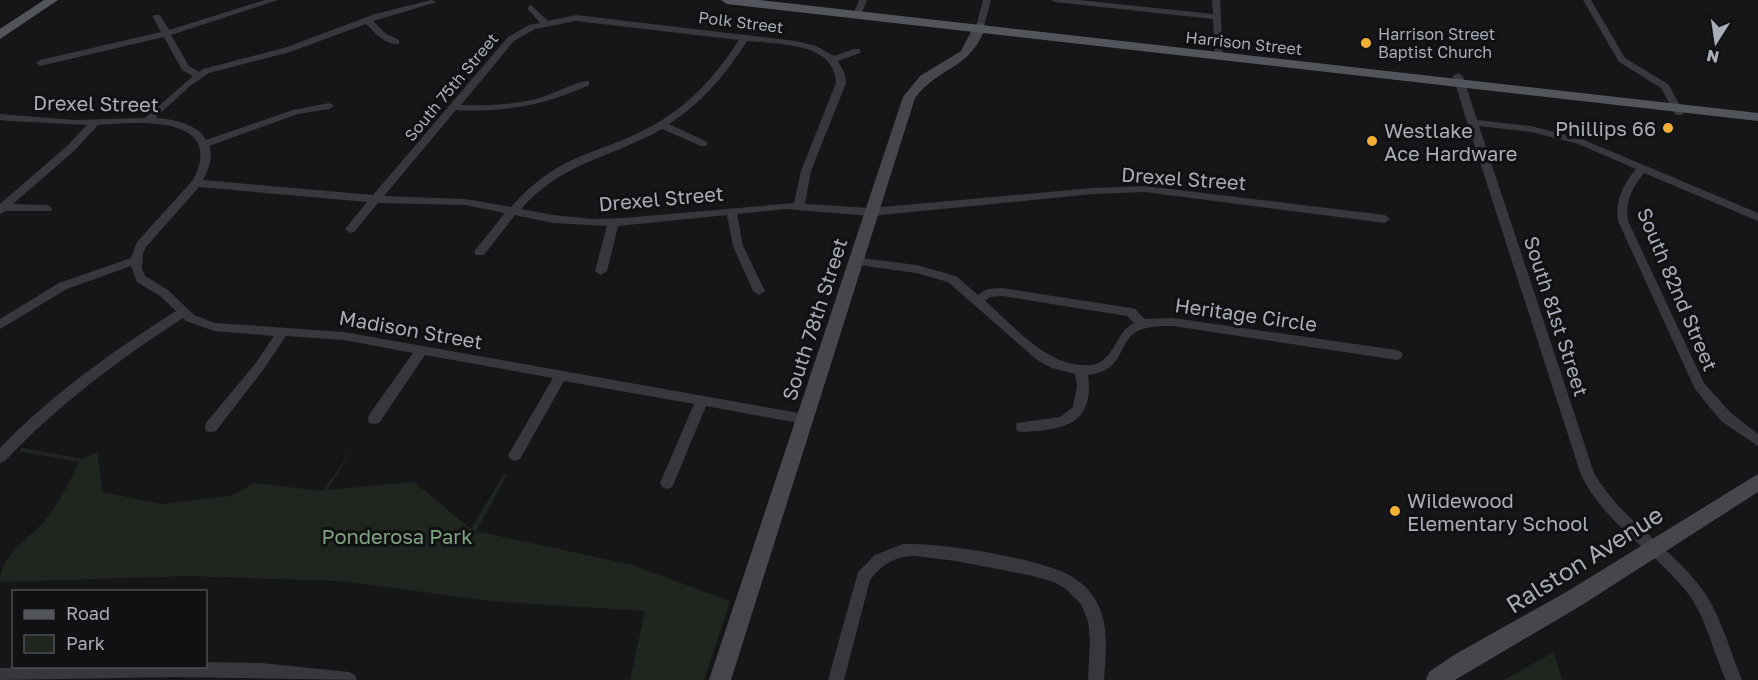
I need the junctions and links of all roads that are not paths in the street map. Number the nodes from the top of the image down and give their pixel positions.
1 (39, 0) edge
2 (52, 0) edge
3 (274, 0) edge
4 (727, 0) edge
5 (782, 0) edge
6 (987, 0) edge
7 (1054, 0) edge
8 (1216, 0) edge
9 (1587, 0) edge
10 (433, 2) dead end
11 (1115, 3) edge
12 (531, 8) dead end
13 (860, 8) edge
14 (157, 17) dead end
15 (1217, 17) junction
16 (367, 20) junction
17 (545, 23) junction
18 (0, 26) edge
19 (980, 26) junction
20 (165, 34) junction
21 (0, 35) edge
22 (744, 38) junction
23 (396, 42) dead end
24 (856, 51) dead end
25 (1219, 53) junction
26 (832, 60) junction
27 (40, 63) dead end
28 (199, 76) junction
29 (1460, 80) junction
30 (586, 83) dead end
31 (329, 106) dead end
32 (453, 107) junction
33 (1675, 107) junction
34 (1758, 110) edge
35 (1758, 117) edge
36 (1, 118) edge
37 (148, 120) junction
38 (95, 122) junction
39 (1472, 122) junction
40 (662, 125) junction
41 (204, 144) junction
42 (704, 144) dead end
43 (1643, 168) junction
44 (195, 183) junction
45 (376, 199) junction
46 (799, 206) junction
47 (1, 208) edge
48 (47, 209) dead end
49 (514, 211) junction
50 (731, 211) junction
51 (871, 212) junction
52 (1758, 217) edge
53 (1385, 219) dead end
54 (613, 223) junction
55 (350, 229) dead end
56 (480, 252) dead end
57 (137, 260) junction
58 (855, 261) junction
59 (600, 271) dead end
60 (759, 291) dead end
61 (978, 301) junction
62 (183, 312) junction
63 (0, 325) edge
64 (1143, 325) junction
65 (283, 331) junction
66 (422, 350) junction
67 (1397, 355) dead end
68 (1081, 369) junction
69 (561, 375) junction
70 (702, 400) junction
71 (374, 419) dead end
72 (804, 419) junction
73 (211, 427) dead end
74 (1022, 427) dead end
75 (1758, 441) edge
76 (515, 455) dead end
77 (0, 457) edge
78 (1758, 482) edge
79 (666, 483) dead end
80 (1651, 548) junction
81 (0, 676) edge
82 (349, 680) edge
83 (720, 680) edge
84 (836, 680) edge
85 (1096, 680) edge
86 (1437, 680) edge
87 (1734, 680) edge

1 - 18 main road
2 - 21 main road
3 - 20 street
4 - 13 main road, Harrison Street
5 - 13 main road, Harrison Street
6 - 19 street, South 78th Street
7 - 11 street
8 - 15 street
9 - 33 street
10 - 16 street
11 - 15 street
12 - 17 street
13 - 19 main road, Harrison Street
14 - 20 street
15 - 25 street
16 - 23 street
16 - 28 street
17 - 22 street, Polk Street
17 - 32 street, South 75th Street
19 - 25 main road, Harrison Street
19 - 51 street, South 78th Street
20 - 27 street
20 - 28 street
22 - 26 street, Polk Street
22 - 40 street
24 - 26 street
25 - 29 main road, Harrison Street
26 - 46 street
28 - 37 street
29 - 33 main road, Harrison Street
29 - 39 street, South 81st Street
30 - 32 street
31 - 41 street
32 - 45 street, South 75th Street
33 - 34 main road, Harrison Street
33 - 35 main road, Harrison Street
36 - 38 street, Drexel Street
37 - 38 street, Drexel Street
37 - 41 street, Drexel Street
38 - 47 street
39 - 43 street
39 - 80 street, South 81st Street
40 - 42 street
40 - 49 street
41 - 44 street
43 - 52 street
43 - 75 street, South 82nd Street
44 - 45 street, Drexel Street
44 - 57 street
45 - 49 street, Drexel Street
45 - 55 street, South 75th Street
46 - 50 street, Drexel Street
46 - 51 street, Drexel Street
47 - 48 street
49 - 54 street, Drexel Street
49 - 56 street
50 - 54 street, Drexel Street
50 - 60 street
51 - 53 street, Drexel Street
51 - 58 street, South 78th Street
54 - 59 street
57 - 62 street, Madison Street
57 - 63 street
58 - 61 street
58 - 72 street, South 78th Street
61 - 64 street
61 - 68 street
62 - 65 street, Madison Street
62 - 77 street
64 - 67 street, Heritage Circle
64 - 68 street
65 - 66 street, Madison Street
65 - 73 street
66 - 69 street, Madison Street
66 - 71 street
68 - 74 street
69 - 70 street, Madison Street
69 - 76 street
70 - 72 street, Madison Street
70 - 79 street
72 - 83 street, South 78th Street
78 - 80 street, Ralston Avenue
80 - 86 street, Ralston Avenue
80 - 87 street, South 81st Street
81 - 82 street
84 - 85 street

